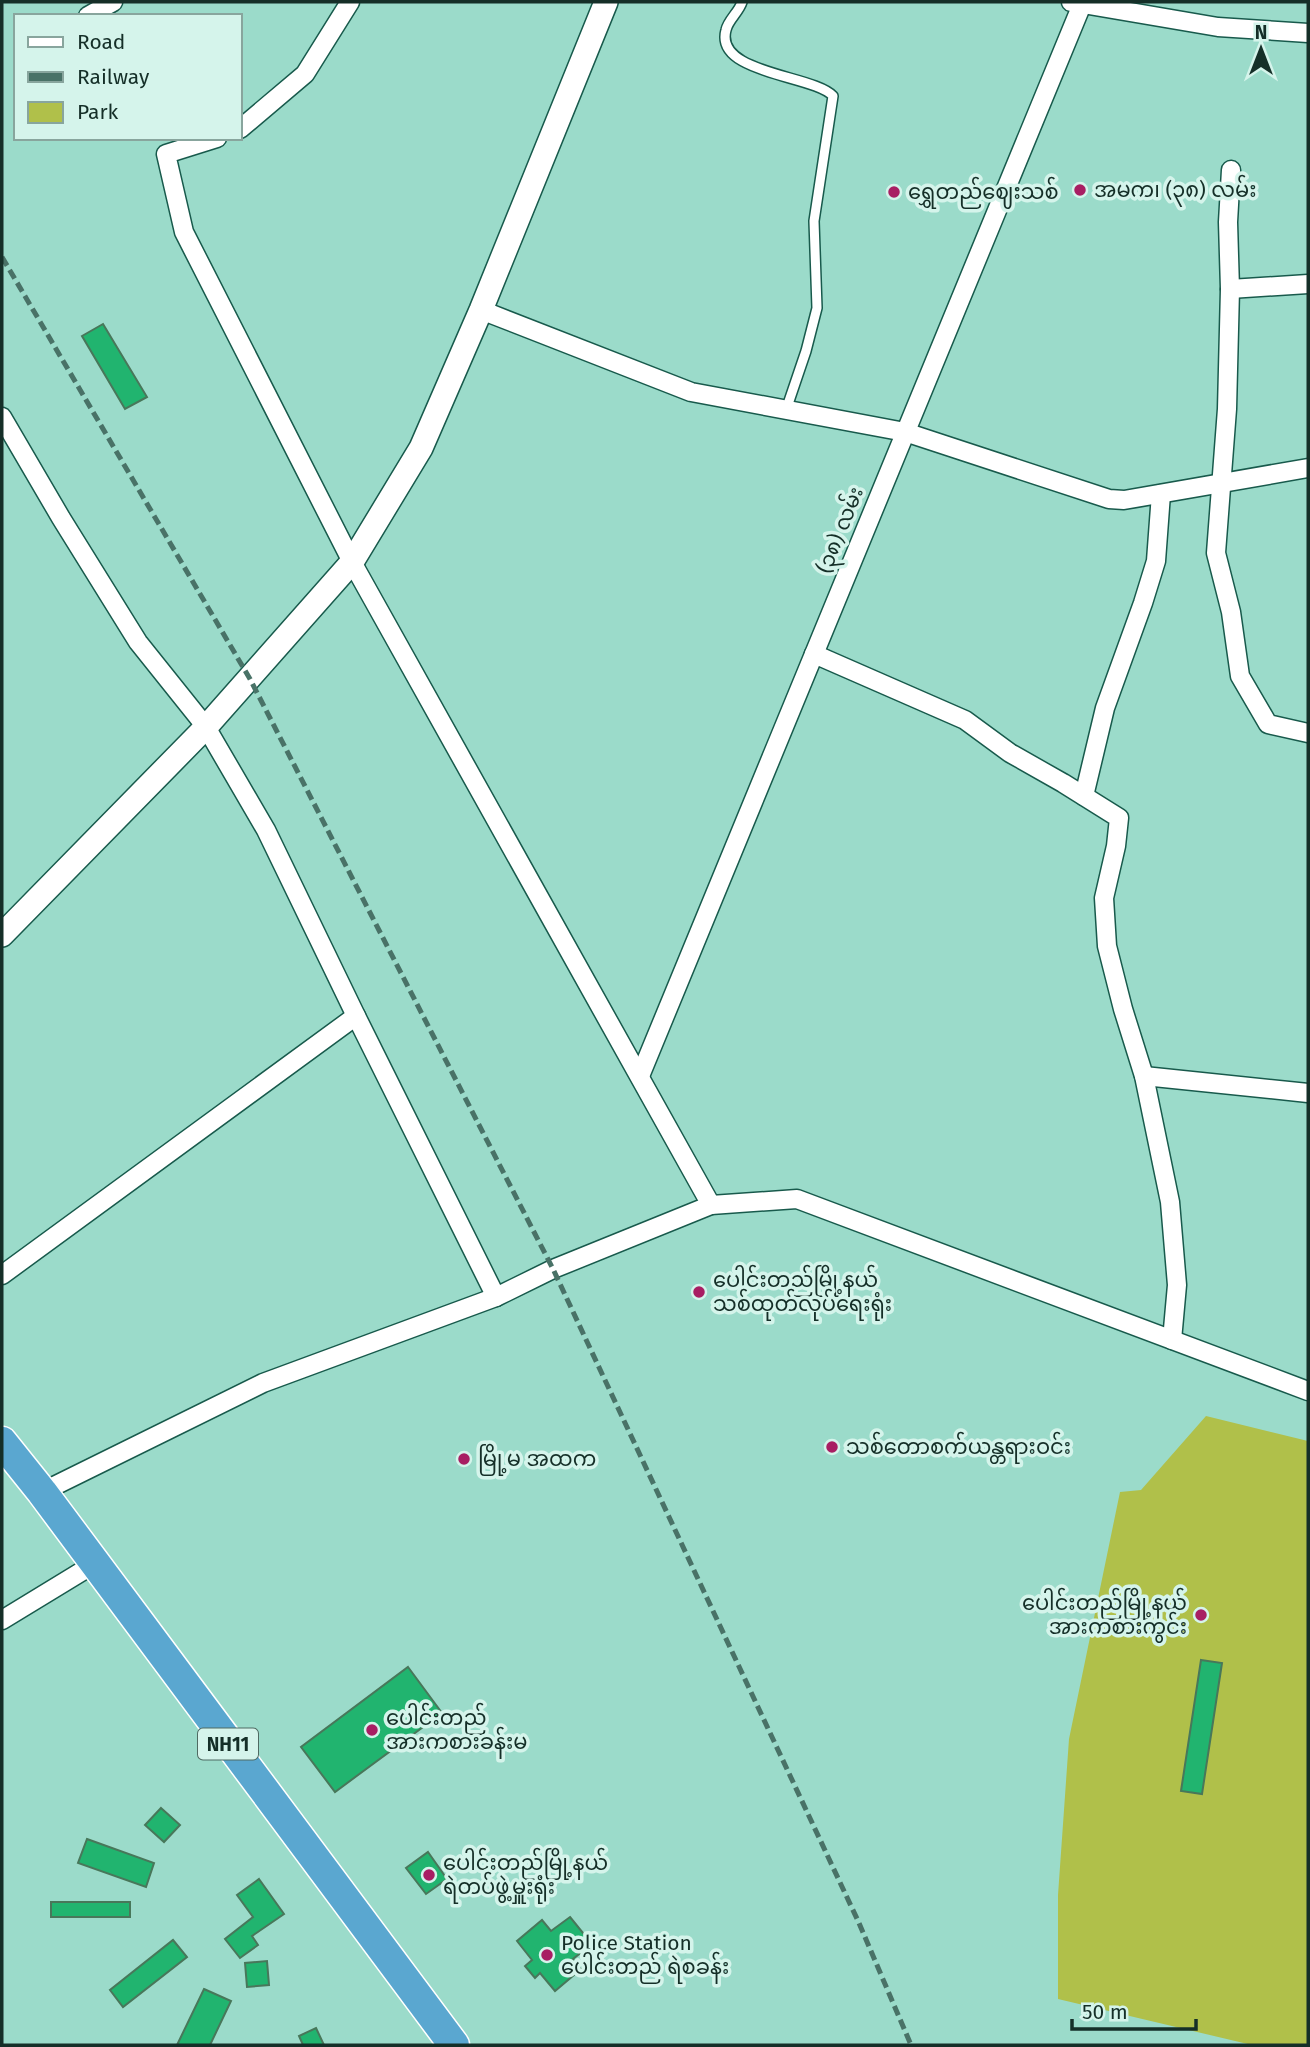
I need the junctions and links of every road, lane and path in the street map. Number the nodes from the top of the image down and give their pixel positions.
1 (113, 2) edge
2 (350, 2) edge
3 (606, 2) edge
4 (742, 2) edge
5 (1079, 2) edge
6 (92, 14) edge
7 (1308, 33) edge
8 (242, 128) edge
9 (211, 140) edge
10 (1231, 170) dead end
11 (1308, 284) edge
12 (1230, 289) junction
13 (481, 310) junction
14 (786, 410) junction
15 (2, 417) edge
16 (905, 432) junction
17 (1308, 468) edge
18 (1221, 483) junction
19 (1161, 494) junction
20 (352, 562) junction
21 (814, 654) junction
22 (206, 727) junction
23 (1308, 733) edge
24 (1084, 796) junction
25 (2, 935) edge
26 (356, 1016) junction
27 (640, 1076) junction
28 (1144, 1076) junction
29 (1308, 1093) edge
30 (711, 1205) junction
31 (2, 1275) edge
32 (496, 1297) junction
33 (1172, 1340) junction
34 (1308, 1391) edge
35 (2, 1442) edge
36 (42, 1492) junction
37 (94, 1564) junction
38 (2, 1620) edge
39 (454, 2045) edge

1 - 6 street
2 - 8 street
3 - 13 street
4 - 14 lane
5 - 7 street
5 - 16 street, (၃၈) လမ်း
9 - 20 street
10 - 12 street
11 - 12 street
12 - 18 street
13 - 14 street
13 - 20 street
14 - 16 street
15 - 22 street
16 - 19 street
16 - 21 street, (၃၈) လမ်း
17 - 18 street
18 - 19 street
18 - 23 street
19 - 24 street
20 - 22 street
20 - 27 street
21 - 24 street
21 - 27 street, (၃၈) လမ်း
22 - 25 street
22 - 26 street
24 - 28 street
26 - 31 street
26 - 32 street
27 - 30 street
28 - 29 street
28 - 33 street
30 - 32 street
30 - 33 street
32 - 36 street
33 - 34 street
35 - 36 highway, NH11
36 - 37 highway, NH11
37 - 38 street
37 - 39 highway, NH11

